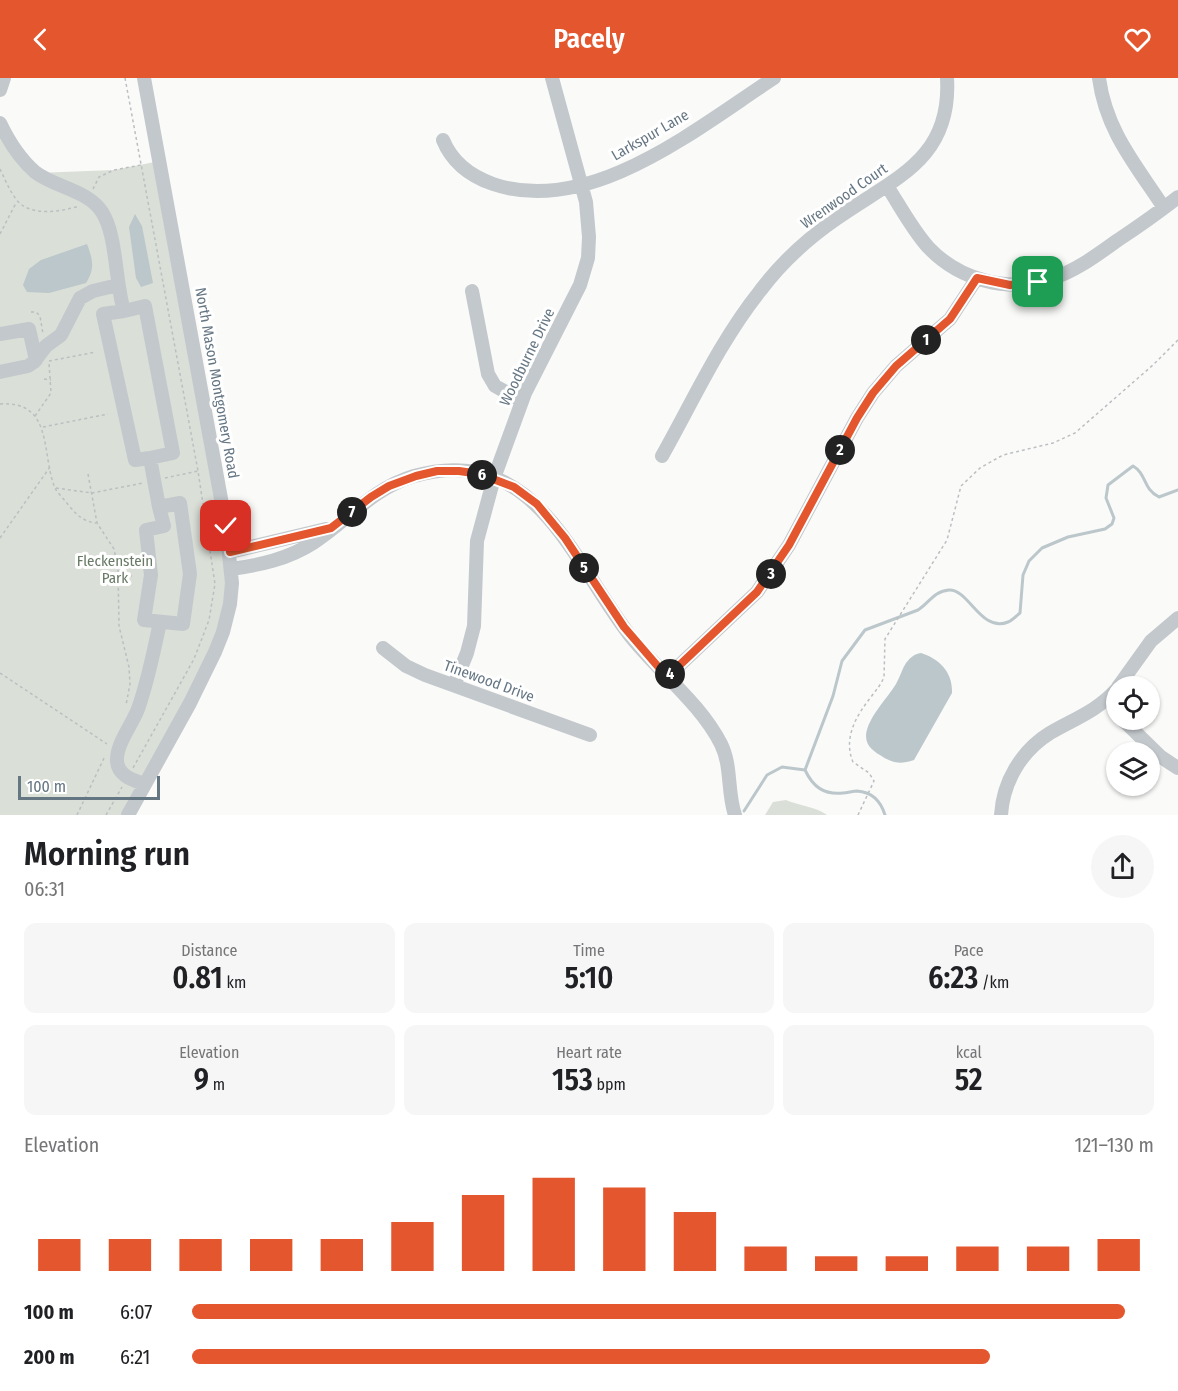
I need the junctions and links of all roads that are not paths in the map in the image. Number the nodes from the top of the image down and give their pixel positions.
1 (4, 78) edge
2 (144, 78) edge
3 (552, 78) edge
4 (774, 78) edge
5 (947, 78) edge
6 (1099, 78) edge
7 (0, 90) edge
8 (0, 123) edge
9 (443, 140) dead end
10 (582, 184) junction
11 (887, 186) junction
12 (1178, 197) edge
13 (1164, 208) junction
14 (977, 278) junction
15 (118, 285) junction
16 (472, 291) dead end
17 (124, 311) junction
18 (0, 334) edge
19 (44, 359) junction
20 (0, 372) edge
21 (522, 401) junction
22 (662, 456) dead end
23 (150, 458) junction
24 (494, 478) junction
25 (159, 507) junction
26 (331, 528) junction
27 (230, 552) junction
28 (231, 568) junction
29 (1178, 618) edge
30 (160, 622) junction
31 (383, 648) dead end
32 (1126, 676) edge
33 (667, 677) junction
34 (454, 686) junction
35 (1106, 701) edge
36 (1133, 730) edge
37 (590, 735) dead end
38 (1178, 768) edge
39 (144, 784) junction
40 (128, 815) edge
41 (735, 815) edge
42 (1001, 815) edge

1 - 7 street
2 - 27 street, North Mason Montgomery Road
3 - 10 street, Woodburne Drive
4 - 10 street, Larkspur Lane
5 - 11 street, Wrenwood Court
6 - 13 street
8 - 15 street
9 - 10 street, Larkspur Lane
10 - 21 street, Woodburne Drive
11 - 14 street
11 - 22 street, Wrenwood Court
12 - 13 street
13 - 14 street
14 - 33 street
15 - 17 street
15 - 19 street
16 - 21 street
17 - 23 street
17 - 23 street
18 - 19 street
19 - 20 street
21 - 24 street, Woodburne Drive
23 - 25 street
24 - 26 street
24 - 33 street
24 - 34 street, Woodburne Drive
25 - 30 street
25 - 30 street
26 - 27 street
26 - 28 street
27 - 28 street, North Mason Montgomery Road
28 - 39 street, North Mason Montgomery Road
29 - 32 street
30 - 39 street
31 - 34 street, Tinewood Drive
33 - 41 street
34 - 37 street, Tinewood Drive
35 - 42 street
36 - 38 street
39 - 40 street, North Mason Montgomery Road

